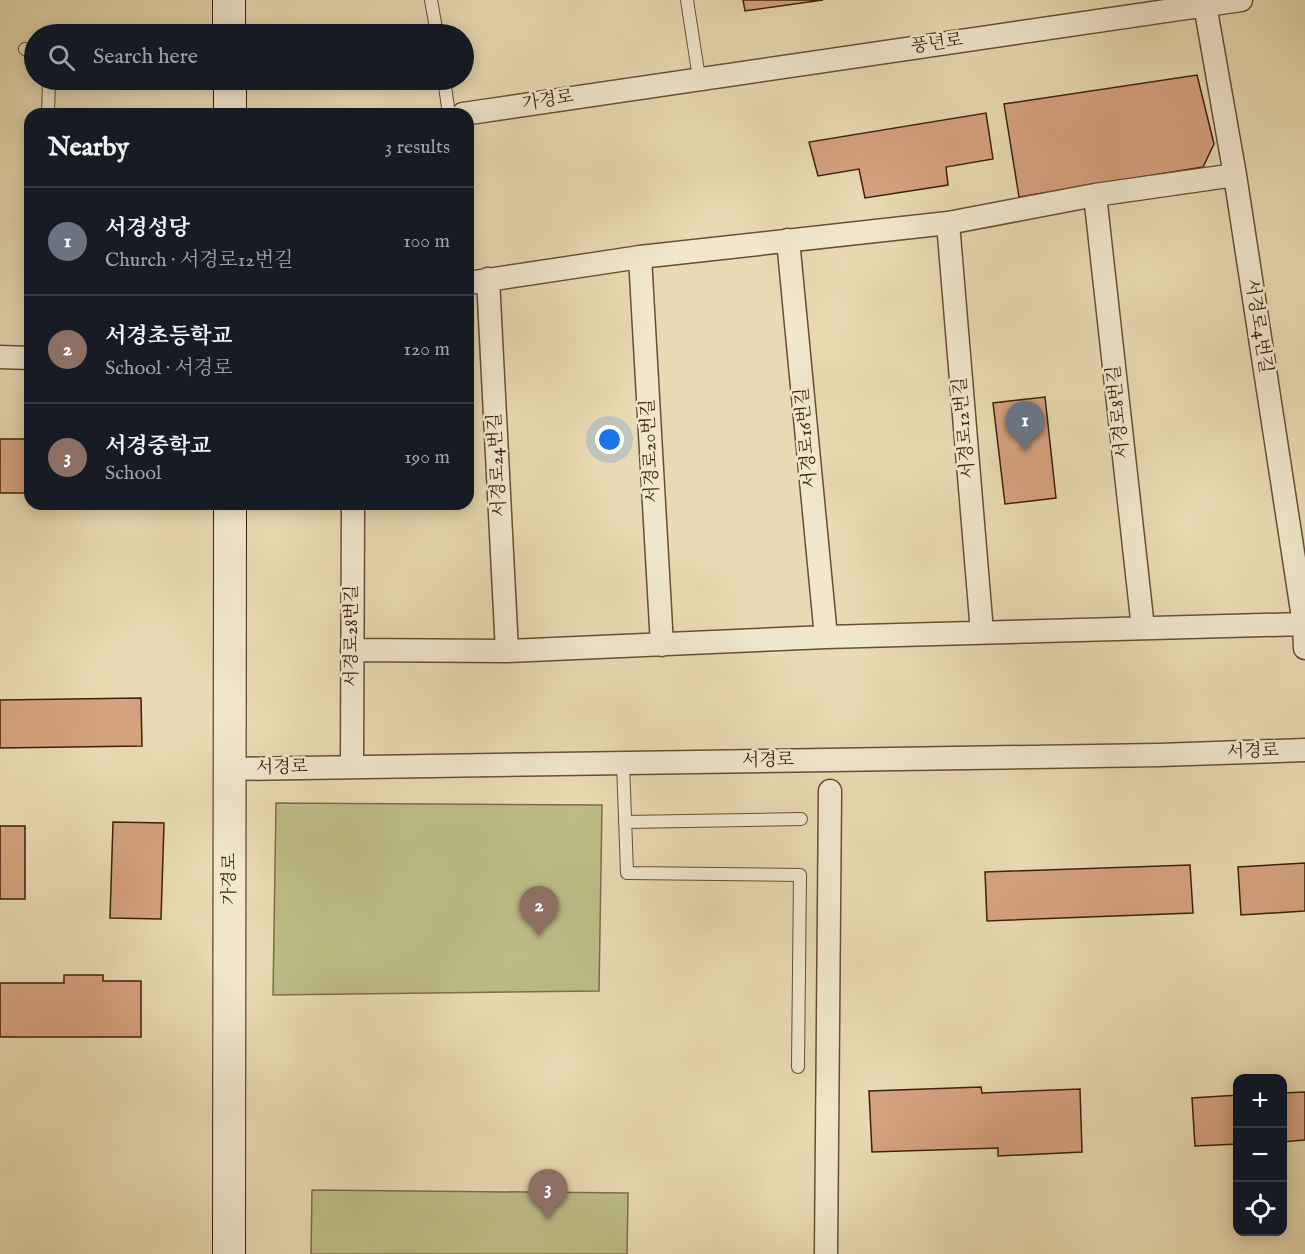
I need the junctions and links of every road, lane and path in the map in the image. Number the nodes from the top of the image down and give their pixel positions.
1 (229, 0) edge
2 (431, 0) edge
3 (687, 0) edge
4 (1241, 0) edge
5 (1205, 5) junction
6 (230, 24) edge
7 (435, 24) edge
8 (699, 78) junction
9 (633, 88) joint
10 (49, 90) edge
11 (230, 90) edge
12 (445, 90) edge
13 (48, 108) edge
14 (230, 108) edge
15 (448, 108) edge
16 (474, 112) edge
17 (1235, 175) junction
18 (1095, 195) junction
19 (948, 223) junction
20 (788, 240) junction
21 (640, 257) junction
22 (478, 281) edge
23 (0, 357) edge
24 (24, 358) edge
25 (230, 510) edge
26 (353, 510) edge
27 (1304, 624) edge
28 (1143, 628) junction
29 (982, 633) junction
30 (826, 637) junction
31 (662, 645) junction
32 (1305, 648) edge
33 (352, 650) junction
34 (507, 651) junction
35 (1305, 750) edge
36 (623, 763) junction
37 (352, 767) junction
38 (230, 769) junction
39 (830, 791) dead end
40 (801, 819) dead end
41 (625, 822) junction
42 (798, 1066) dead end
43 (230, 1254) edge
44 (826, 1254) edge

1 - 6 street
2 - 7 lane
3 - 8 lane
4 - 5 street, 풍년로
5 - 8 street, 풍년로
5 - 17 street, 서경로4번길
8 - 9 street, 풍년로
9 - 16 street, 가경로
10 - 13 lane
11 - 14 street
12 - 15 lane
17 - 18 street
17 - 27 street, 서경로4번길
18 - 19 street
18 - 28 street, 서경로8번길
19 - 20 street
19 - 29 street, 서경로12번길
20 - 21 street
20 - 30 street, 서경로16번길
21 - 22 street
21 - 31 street, 서경로20번길
22 - 34 street, 서경로24번길
23 - 24 street
25 - 38 street, 가경로
26 - 33 street, 서경로28번길
27 - 28 street
27 - 32 street, 서경로4번길
28 - 29 street
29 - 30 street
30 - 31 street
31 - 34 street
33 - 34 street
33 - 37 street, 서경로28번길
35 - 36 street, 서경로
36 - 37 street, 서경로
36 - 41 lane
37 - 38 street, 서경로
38 - 43 street, 가경로
39 - 44 street
40 - 41 lane
41 - 42 lane

